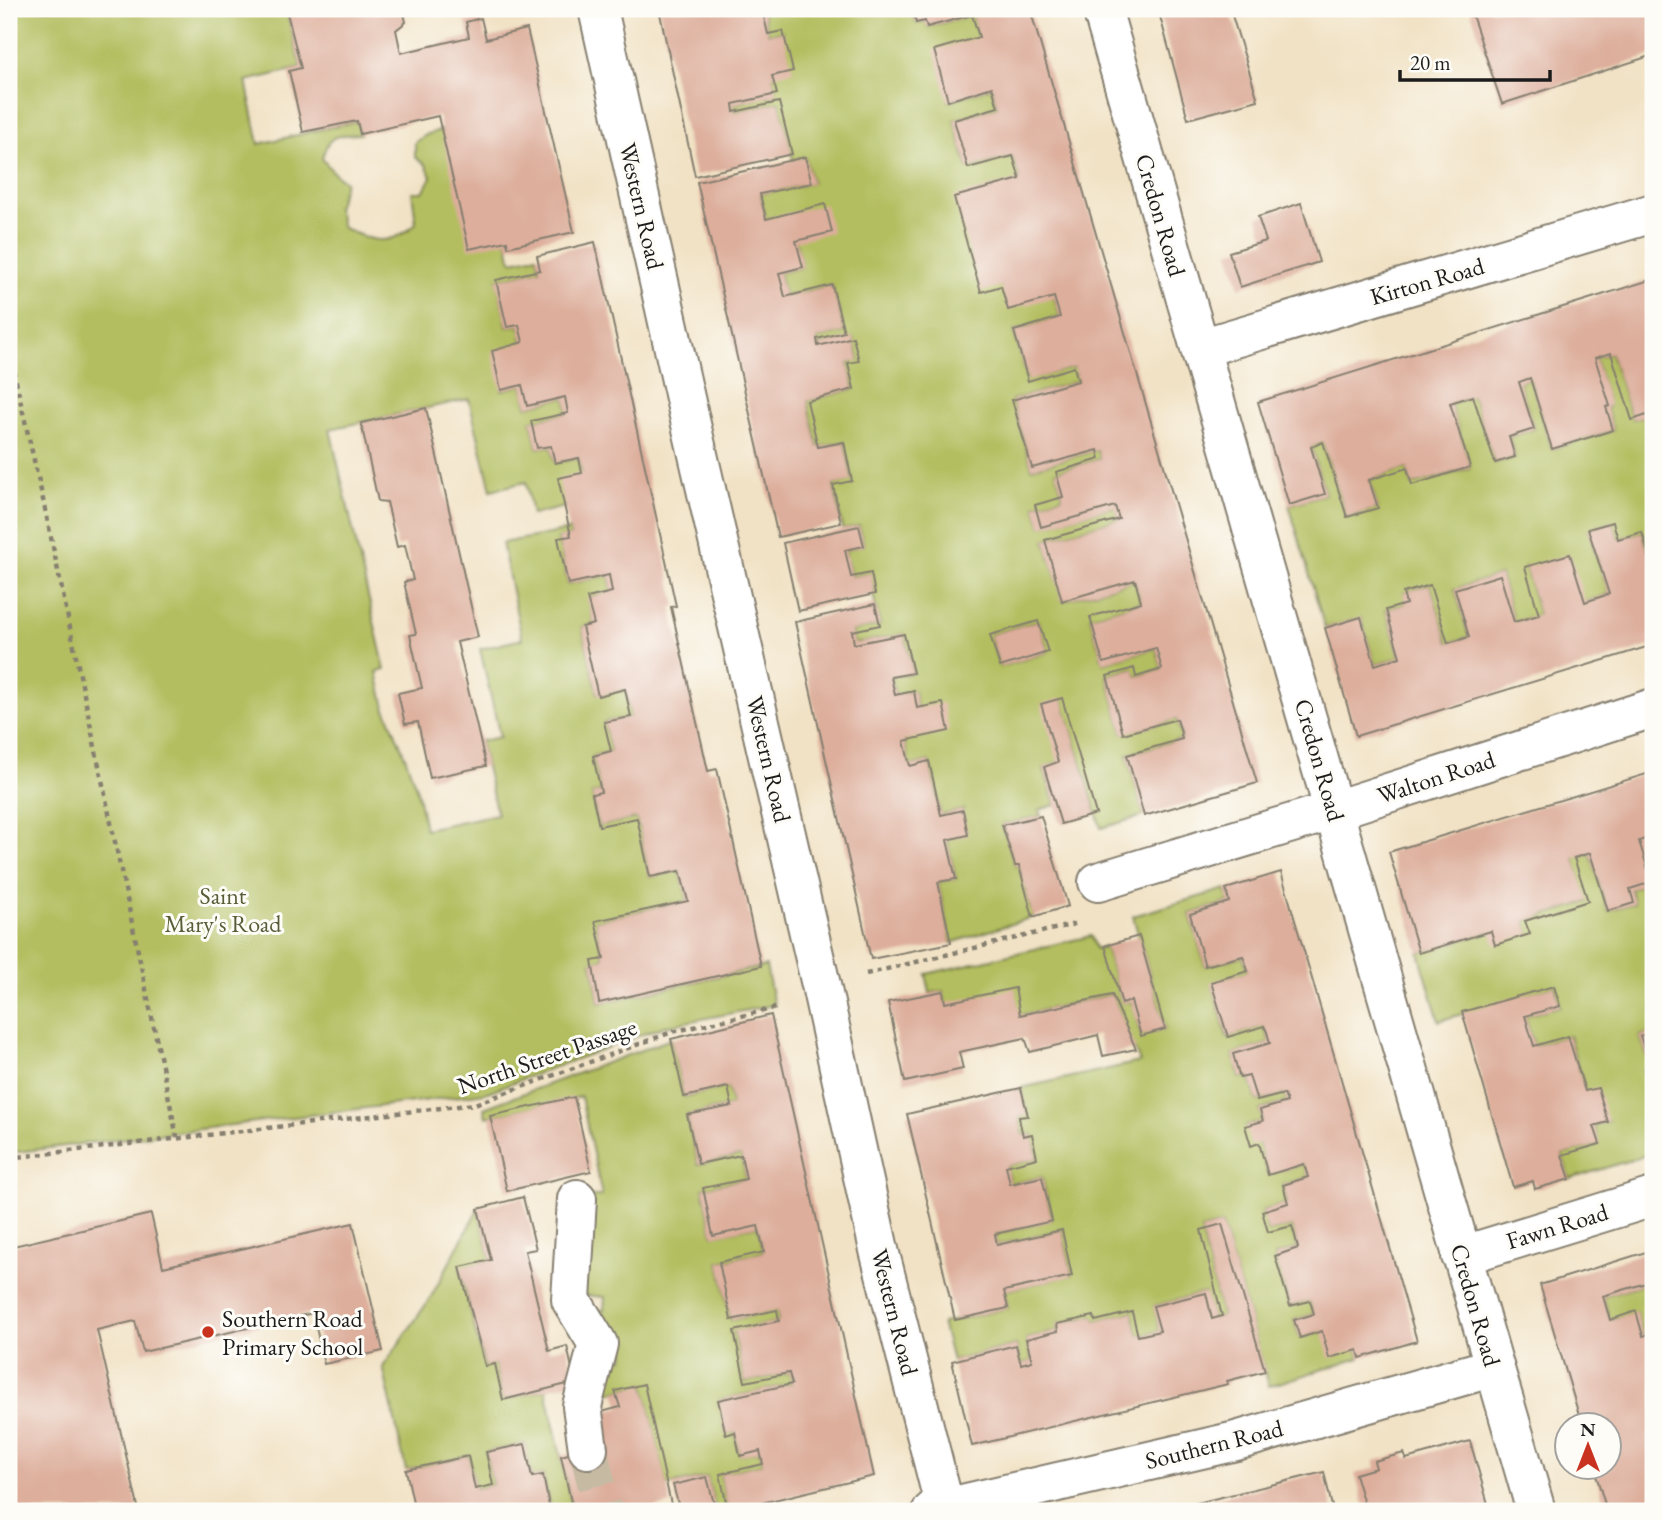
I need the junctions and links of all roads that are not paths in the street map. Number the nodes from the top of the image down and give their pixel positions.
1 (598, 9) edge
2 (1102, 9) edge
3 (1653, 213) edge
4 (1200, 348) junction
5 (1653, 708) edge
6 (1335, 810) junction
7 (1098, 882) dead end
8 (1653, 1197) edge
9 (577, 1199) dead end
10 (1461, 1256) junction
11 (1494, 1367) junction
12 (588, 1449) tunnel mouth
13 (939, 1510) edge
14 (1536, 1511) edge

1 - 13 street, Western Road
2 - 4 street, Credon Road
3 - 4 street, Kirton Road
4 - 6 street, Credon Road
5 - 6 street, Walton Road
6 - 7 street, Walton Road
6 - 10 street, Credon Road
8 - 10 street, Fawn Road
9 - 12 street
10 - 11 street, Credon Road
11 - 13 street, Southern Road
11 - 14 street, Credon Road

